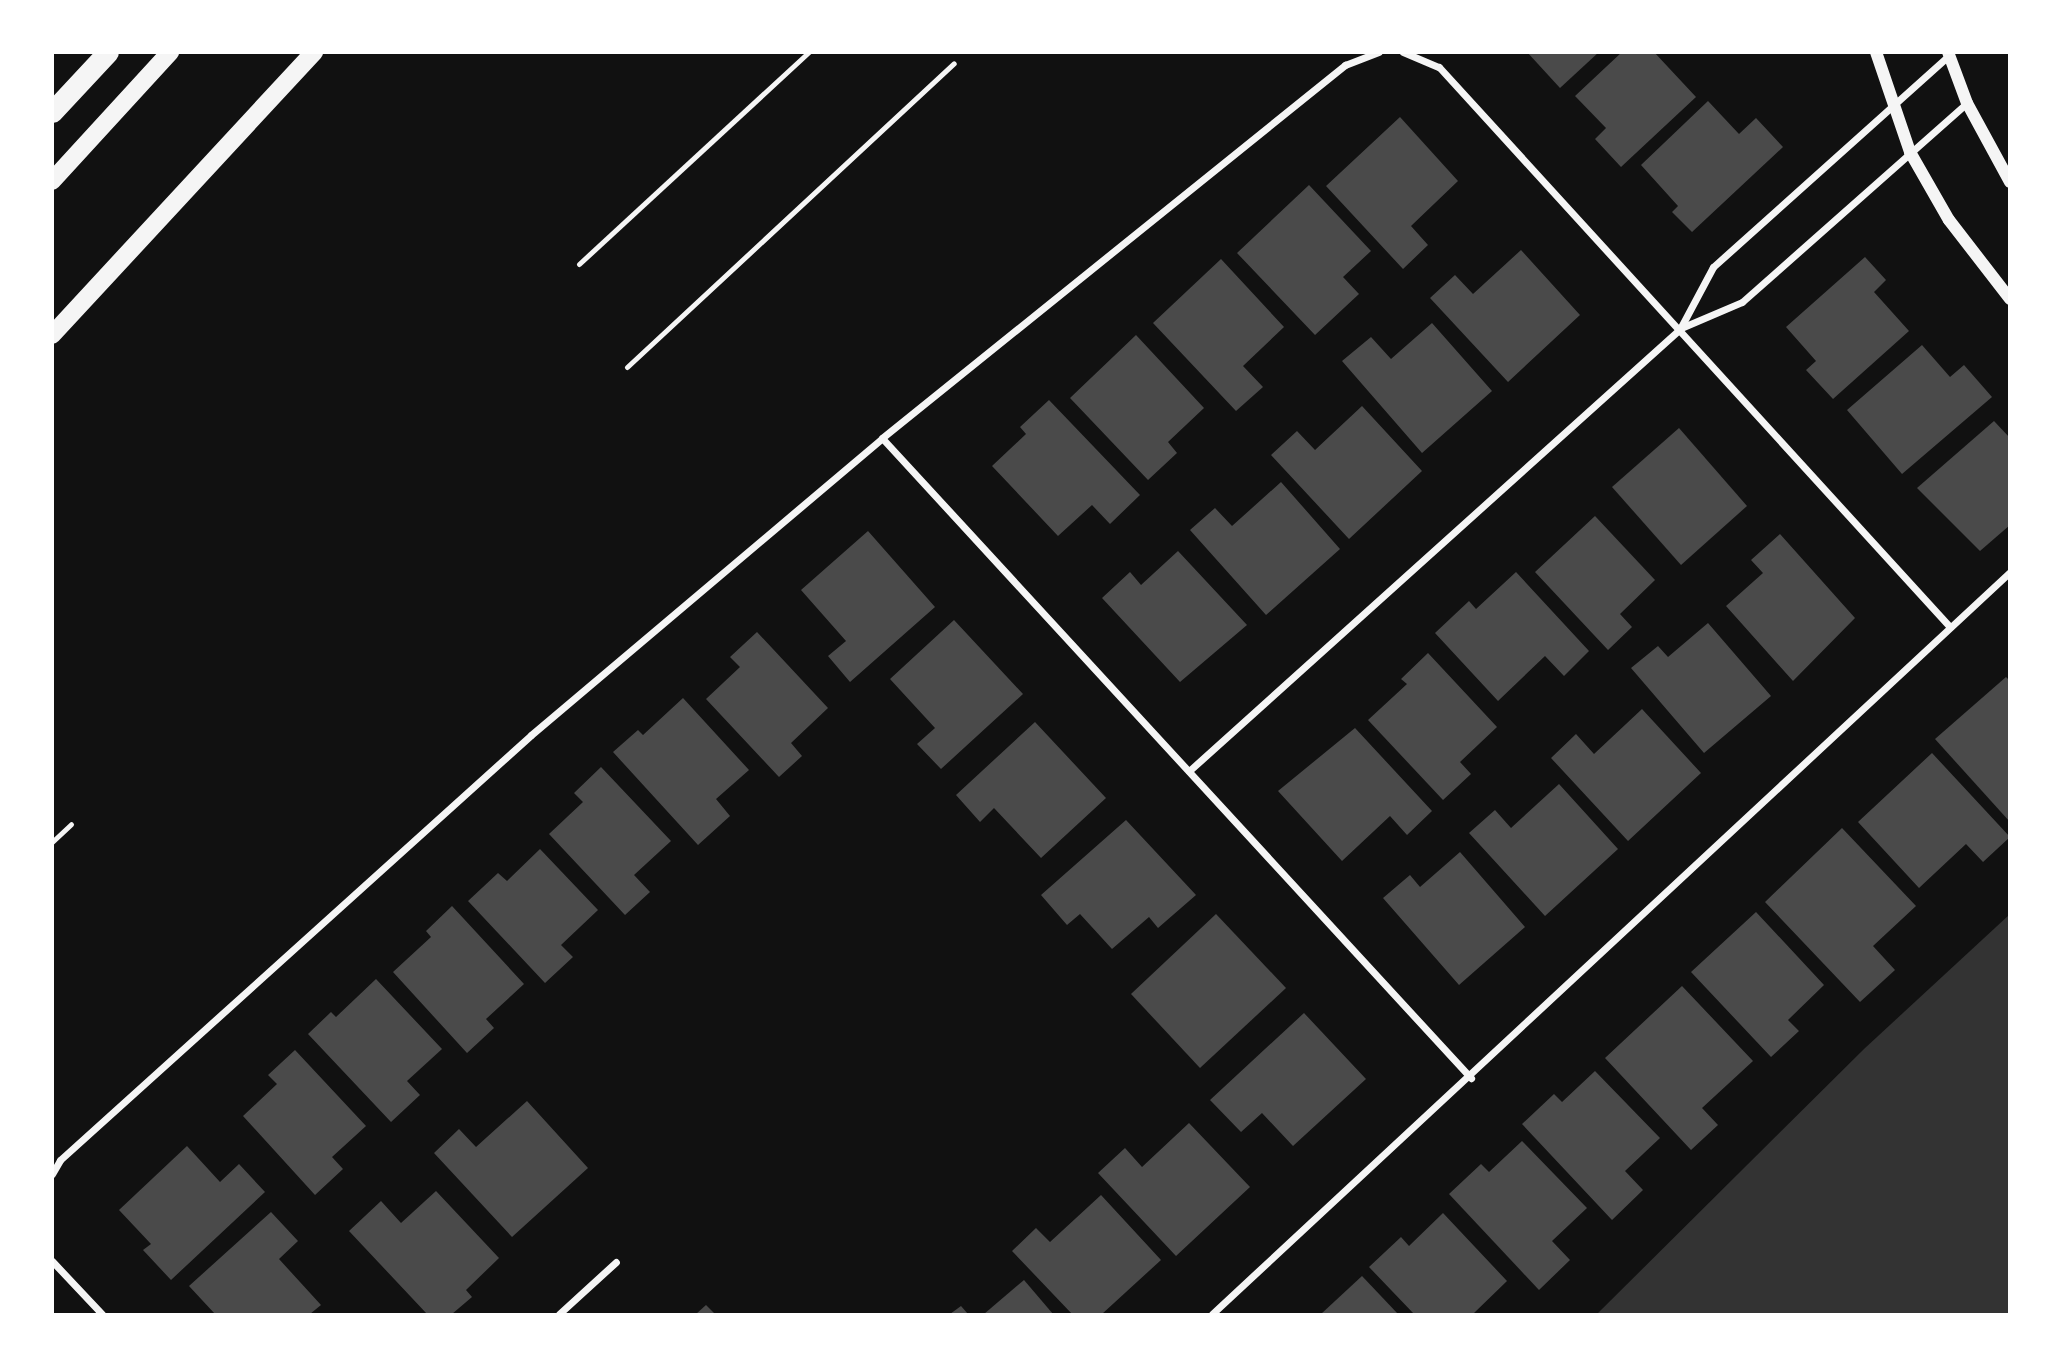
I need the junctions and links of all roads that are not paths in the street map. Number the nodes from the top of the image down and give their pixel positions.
1 (108, 52) edge
2 (170, 52) edge
3 (314, 52) edge
4 (809, 52) edge
5 (1379, 52) edge
6 (1403, 52) edge
7 (1876, 52) edge
8 (1948, 54) edge
9 (954, 63) dead end
10 (1967, 103) junction
11 (1892, 106) junction
12 (52, 112) edge
13 (1910, 152) junction
14 (52, 181) edge
15 (2010, 183) edge
16 (579, 264) dead end
17 (2010, 299) edge
18 (1681, 328) junction
19 (52, 335) edge
20 (627, 367) dead end
21 (883, 438) junction
22 (2010, 572) edge
23 (1950, 627) junction
24 (1189, 771) junction
25 (71, 824) dead end
26 (52, 842) edge
27 (1471, 1077) junction
28 (52, 1174) edge
29 (52, 1261) edge
30 (617, 1262) dead end
31 (102, 1314) edge
32 (559, 1314) edge
33 (1212, 1314) edge

1 - 12 highway
2 - 14 main road
3 - 19 main road
4 - 16 lane
5 - 21 street
6 - 18 street
7 - 11 street
8 - 10 street
8 - 11 street
9 - 20 lane
10 - 13 street
10 - 15 street
11 - 13 street
11 - 18 street
13 - 17 street
13 - 18 street
18 - 23 street
18 - 24 street
21 - 24 street
21 - 28 street
22 - 23 street
23 - 27 street
24 - 27 street
25 - 26 lane
27 - 33 street
29 - 31 street
30 - 32 street

